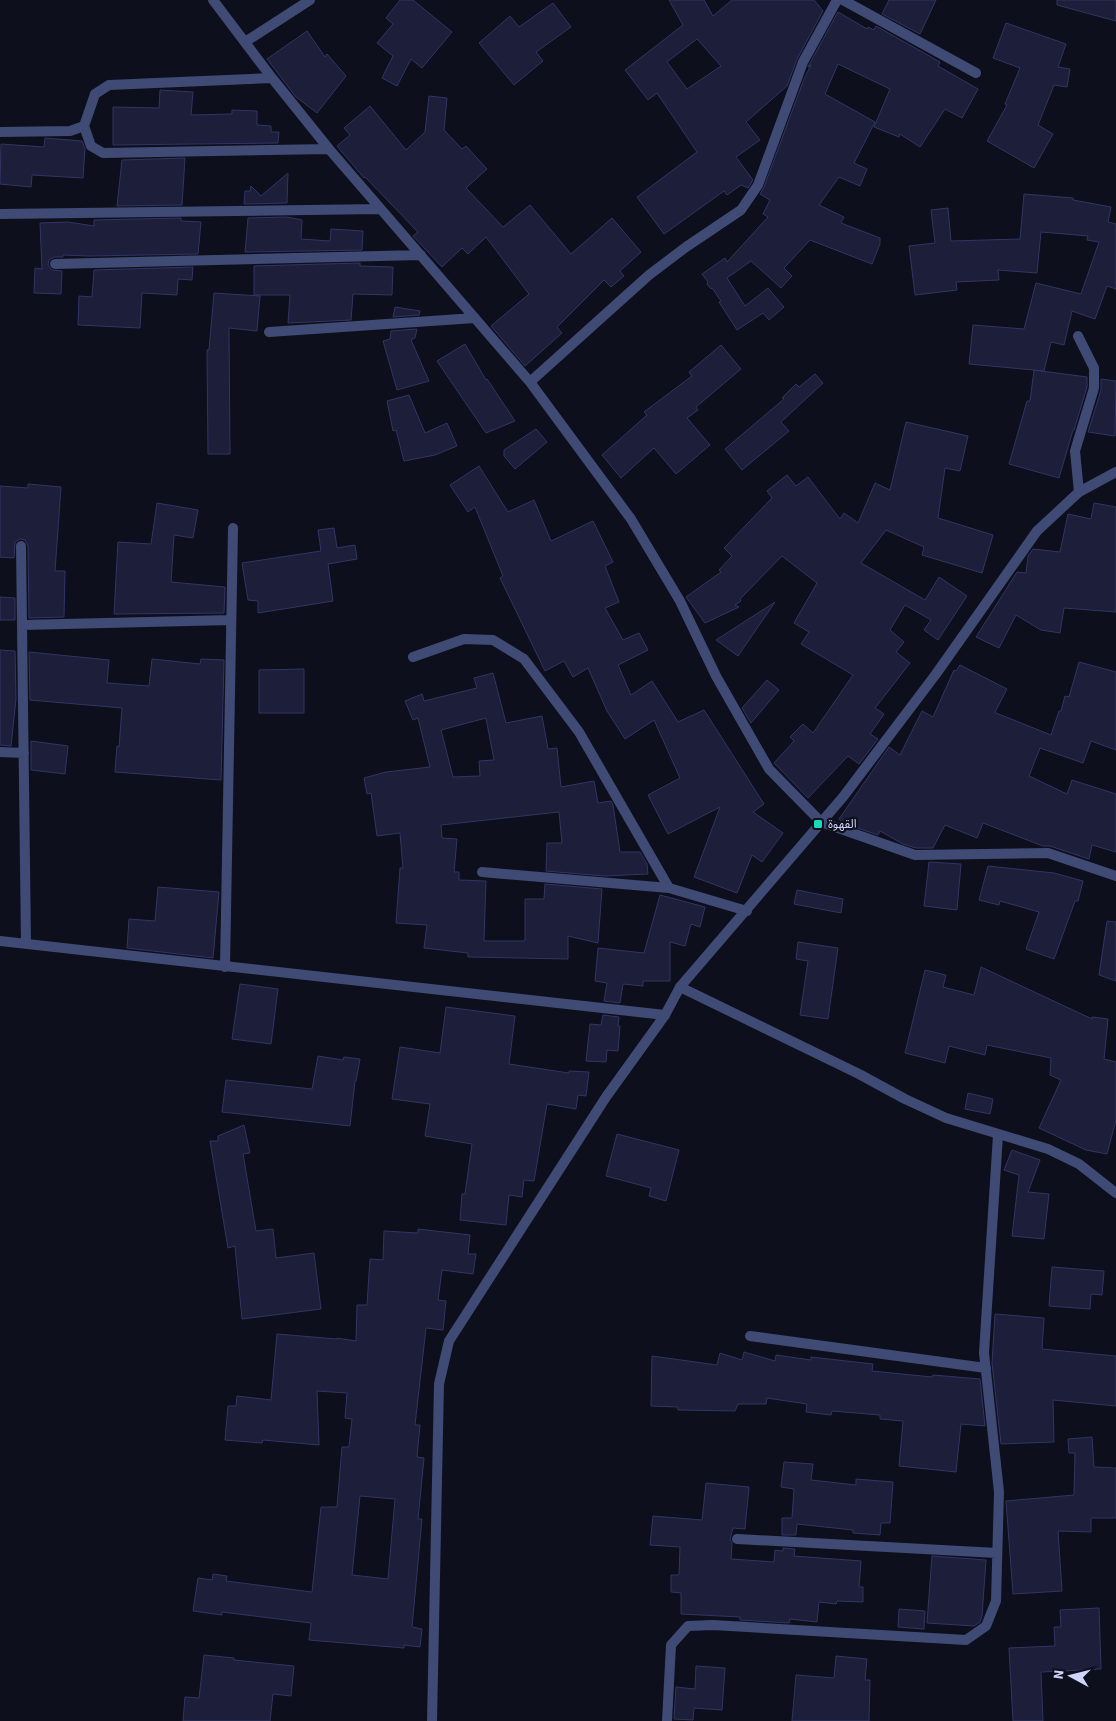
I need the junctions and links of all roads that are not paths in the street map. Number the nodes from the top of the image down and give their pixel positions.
1 (213, 0) edge
2 (310, 0) edge
3 (837, 0) edge
4 (843, 0) edge
5 (245, 42) junction
6 (976, 73) dead end
7 (272, 78) junction
8 (84, 126) junction
9 (0, 132) edge
10 (329, 149) junction
11 (380, 209) junction
12 (0, 214) edge
13 (421, 255) junction
14 (55, 264) dead end
15 (475, 318) junction
16 (269, 332) dead end
17 (1078, 336) dead end
18 (530, 382) junction
19 (1116, 472) edge
20 (1080, 492) junction
21 (233, 528) dead end
22 (21, 546) dead end
23 (231, 620) junction
24 (22, 626) junction
25 (413, 657) dead end
26 (0, 752) edge
27 (24, 753) junction
28 (821, 822) junction
29 (482, 872) dead end
30 (1116, 876) edge
31 (669, 888) junction
32 (746, 911) junction
33 (0, 941) edge
34 (26, 944) junction
35 (225, 967) junction
36 (680, 987) junction
37 (665, 1015) junction
38 (998, 1135) junction
39 (1116, 1193) edge
40 (750, 1336) dead end
41 (986, 1368) junction
42 (737, 1539) dead end
43 (997, 1553) junction
44 (432, 1721) edge
45 (667, 1721) edge

1 - 5 street
2 - 5 street
3 - 18 street
4 - 6 street
5 - 7 street
7 - 8 street
7 - 10 street
8 - 9 street
8 - 10 street
10 - 11 street
11 - 12 street
11 - 13 street
13 - 14 street
13 - 15 street
15 - 16 street
15 - 18 street
17 - 20 street
18 - 28 street
19 - 20 street
20 - 28 street
21 - 23 street
22 - 24 street
23 - 24 street
23 - 35 street
24 - 27 street
25 - 31 street
26 - 27 street
27 - 34 street
28 - 30 street
28 - 32 street
29 - 31 street
31 - 32 street
32 - 36 street
33 - 34 street
34 - 35 street
35 - 37 street
36 - 37 street
36 - 38 street
37 - 44 street
38 - 39 street
38 - 41 street
40 - 41 street
41 - 43 street
42 - 43 street
43 - 45 street

